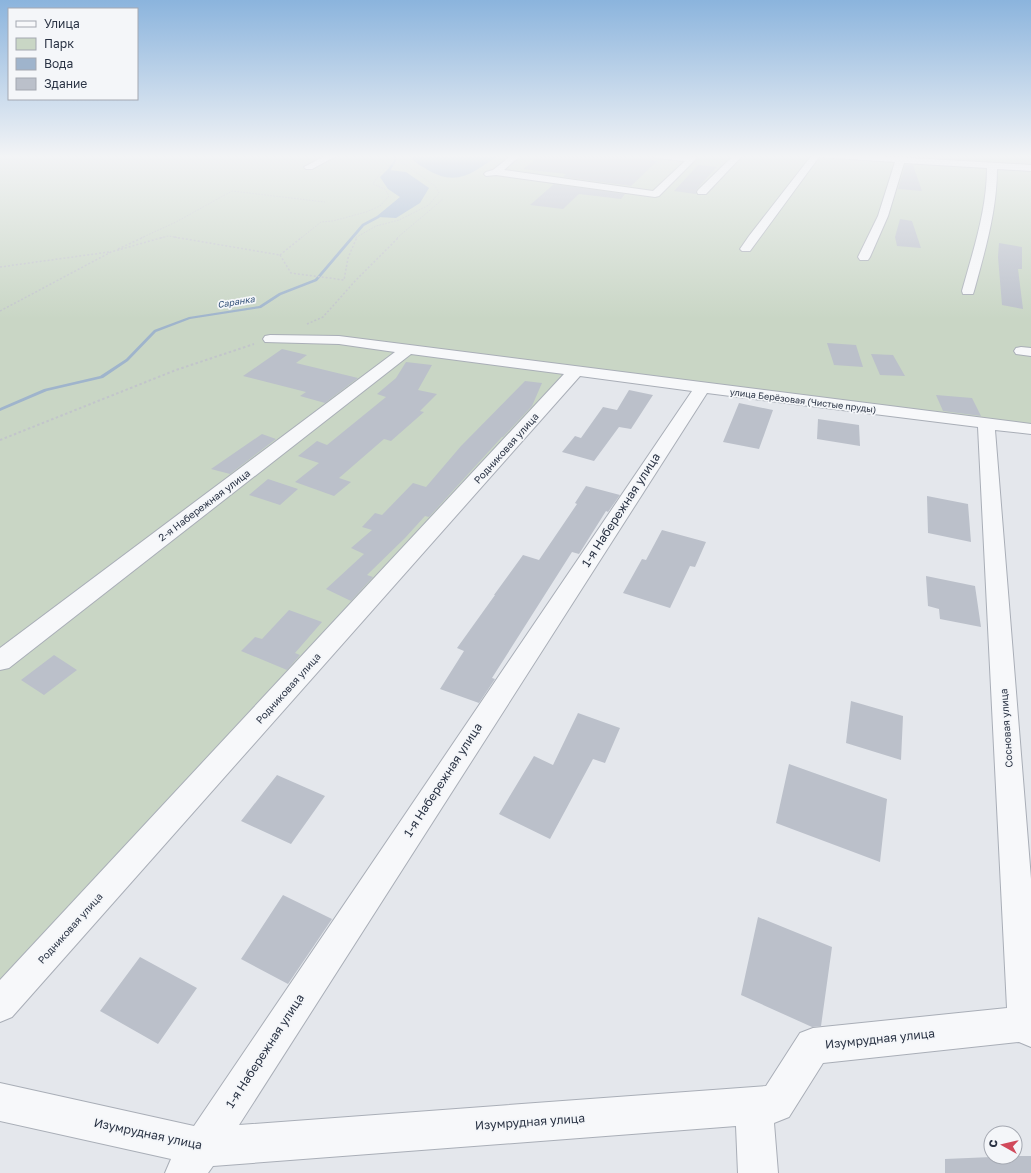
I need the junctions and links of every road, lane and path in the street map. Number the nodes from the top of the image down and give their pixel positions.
1 (198, 210) edge
2 (370, 210) edge
3 (420, 210) edge
4 (430, 210) edge
5 (775, 210) edge
6 (885, 210) edge
7 (987, 210) edge
8 (746, 249) dead end
9 (111, 252) junction
10 (280, 255) junction
11 (864, 257) dead end
12 (0, 267) edge
13 (968, 291) dead end
14 (0, 311) edge
15 (270, 339) junction
16 (408, 349) junction
17 (576, 371) junction
18 (702, 388) junction
19 (986, 424) junction
20 (1031, 429) edge
21 (0, 440) edge
22 (0, 661) edge
23 (0, 1005) edge
24 (1029, 1025) edge
25 (0, 1102) edge
26 (754, 1106) junction
27 (193, 1160) edge
28 (758, 1173) edge

1 - 9 path
2 - 10 path
3 - 10 path
4 - 15 path
5 - 8 street
6 - 11 street
7 - 13 street
9 - 10 path
9 - 12 path
9 - 14 path
15 - 16 street, улица Берёзовая (Чистые пруды)
15 - 21 path
16 - 17 street, улица Берёзовая (Чистые пруды)
16 - 22 street, 2-я Набережная улица
17 - 18 street, улица Берёзовая (Чистые пруды)
17 - 23 street, Родниковая улица
18 - 19 street, улица Берёзовая (Чистые пруды)
18 - 27 street, 1-я Набережная улица
19 - 20 street, улица Берёзовая (Чистые пруды)
19 - 24 street, Сосновая улица
24 - 26 street, Изумрудная улица
25 - 27 street, Изумрудная улица
26 - 27 street, Изумрудная улица
26 - 28 street

